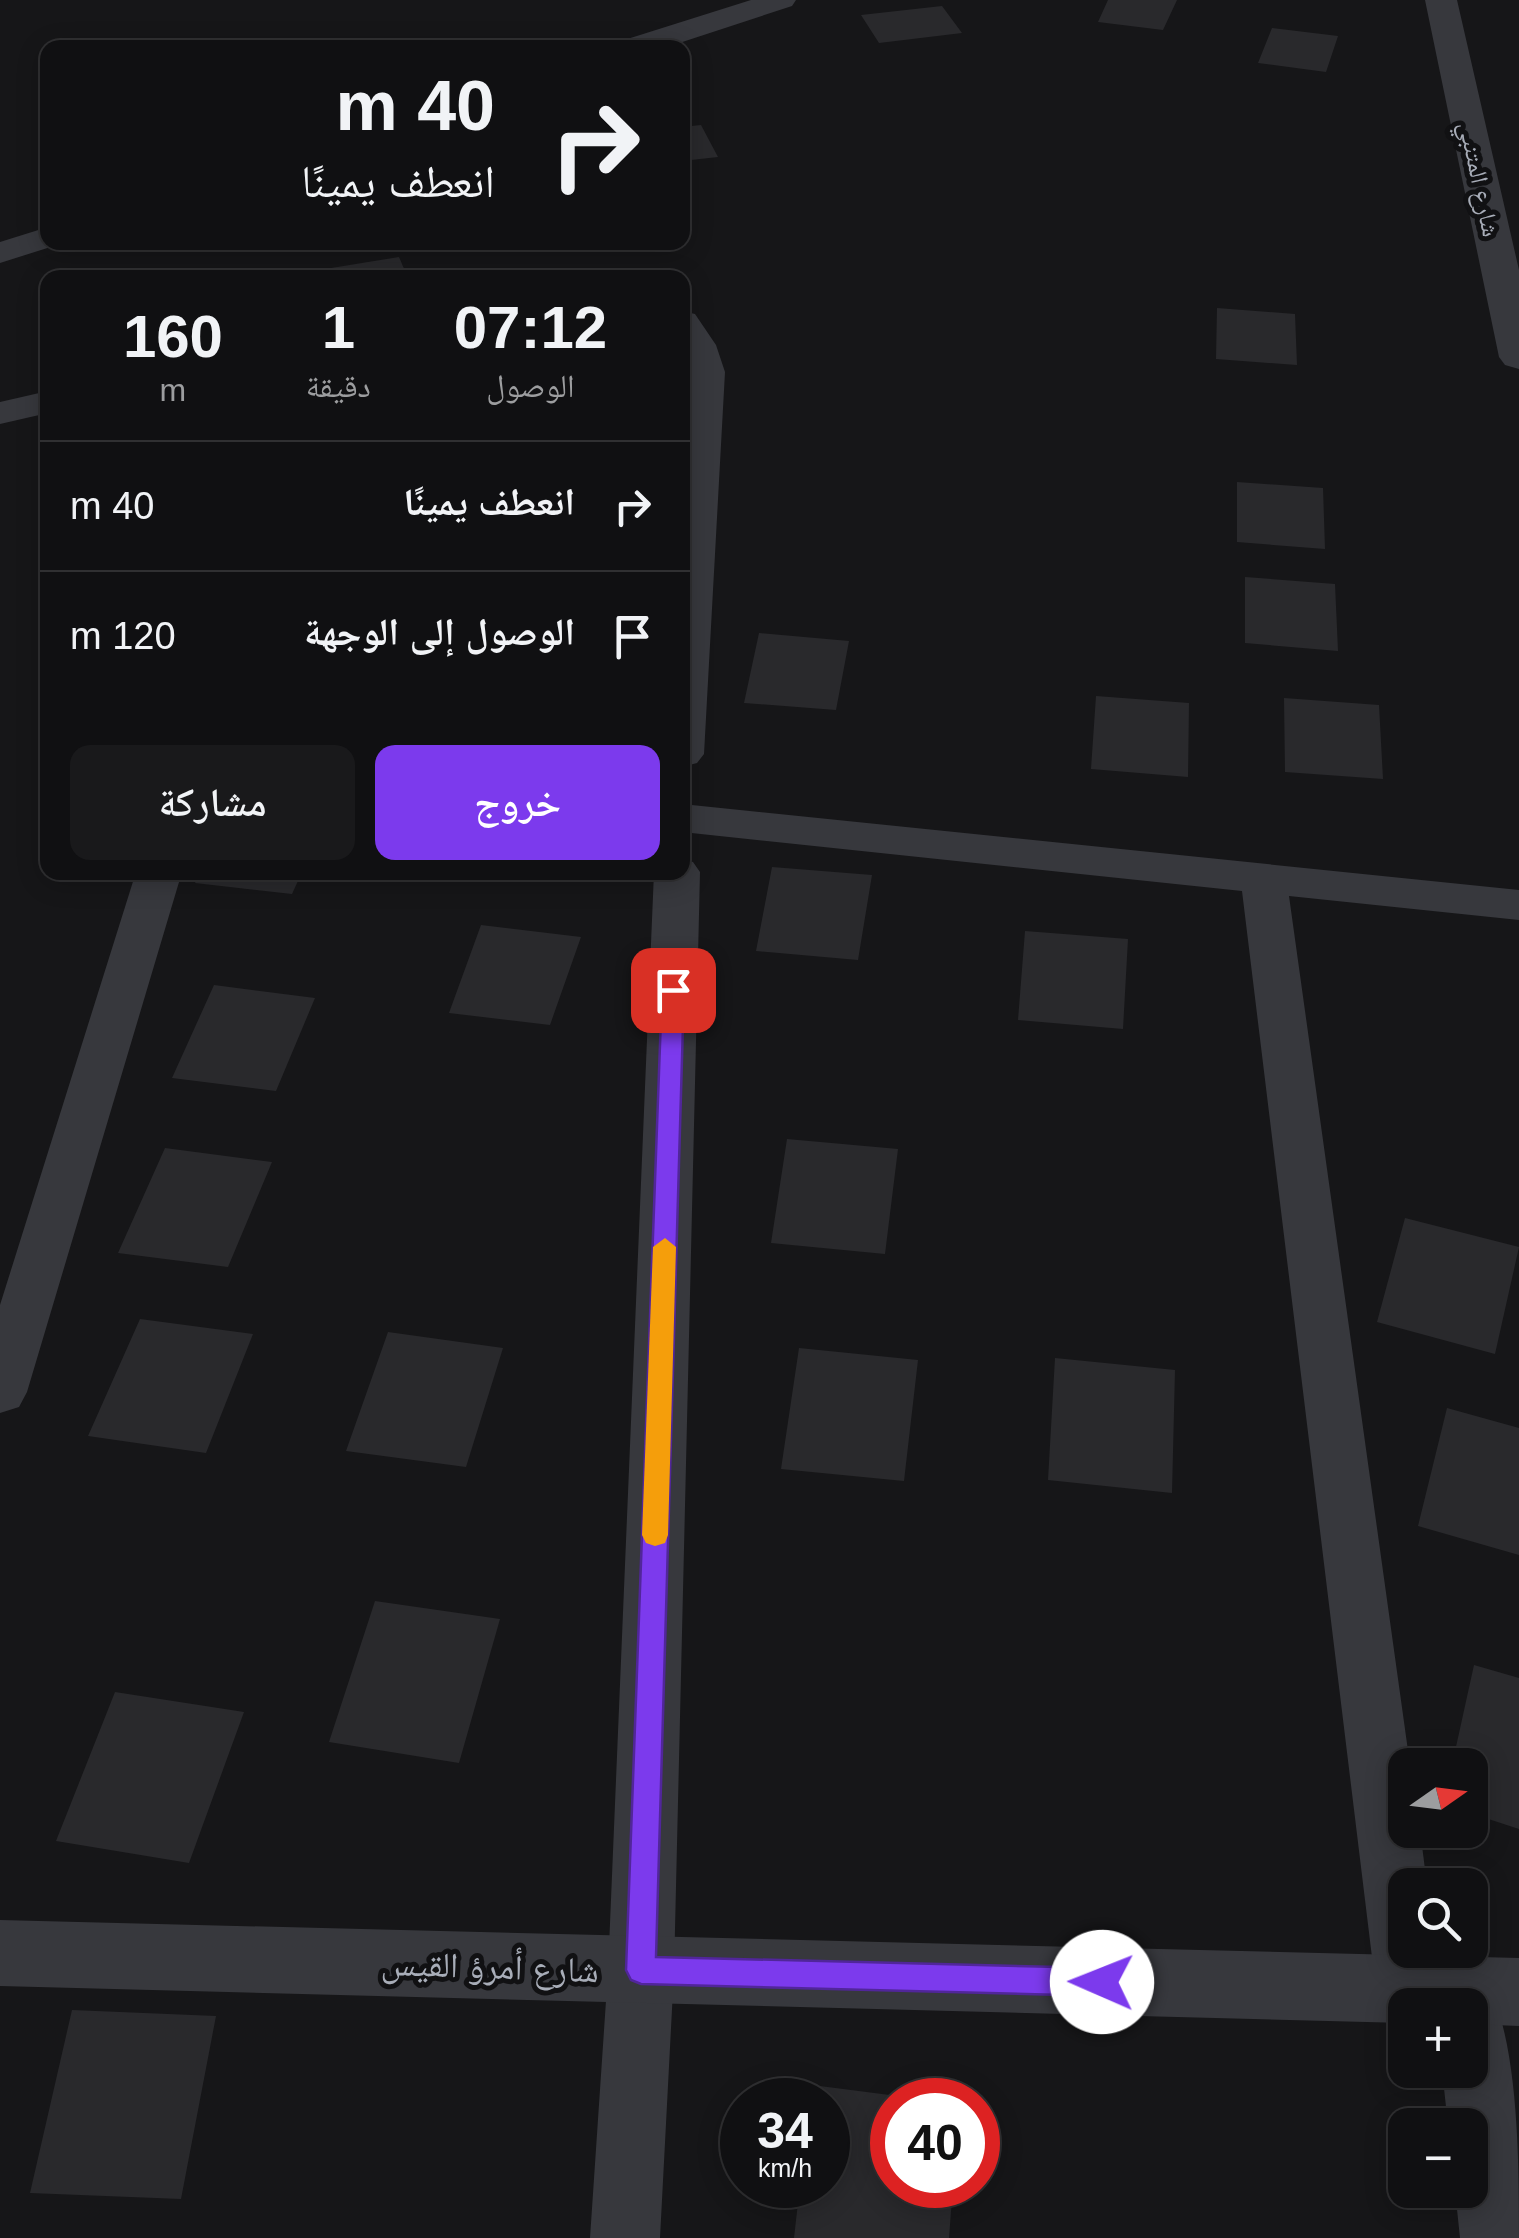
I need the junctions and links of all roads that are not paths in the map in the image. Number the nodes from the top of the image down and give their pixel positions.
1 (780, 0) edge
2 (1441, 0) edge
3 (657, 40) edge
4 (40, 240) edge
5 (0, 253) edge
6 (690, 330) edge
7 (1519, 357) edge
8 (40, 404) edge
9 (0, 413) edge
10 (690, 632) edge
11 (690, 819) edge
12 (157, 880) edge
13 (677, 880) edge
14 (1264, 880) junction
15 (1519, 904) edge
16 (0, 1392) edge
17 (0, 1952) edge
18 (641, 1970) junction
19 (1465, 1988) edge
20 (1388, 1996) edge
21 (1477, 2088) edge
22 (625, 2238) edge
23 (1495, 2238) edge

1 - 3 street
2 - 7 street, شارع المتنبي
4 - 5 street
6 - 10 street
8 - 9 street
11 - 14 street
12 - 16 street
13 - 18 street
14 - 15 street
14 - 19 street
17 - 18 street, شارع أمرؤ القيس
18 - 20 street, شارع أمرؤ القيس
18 - 22 street
21 - 23 street

